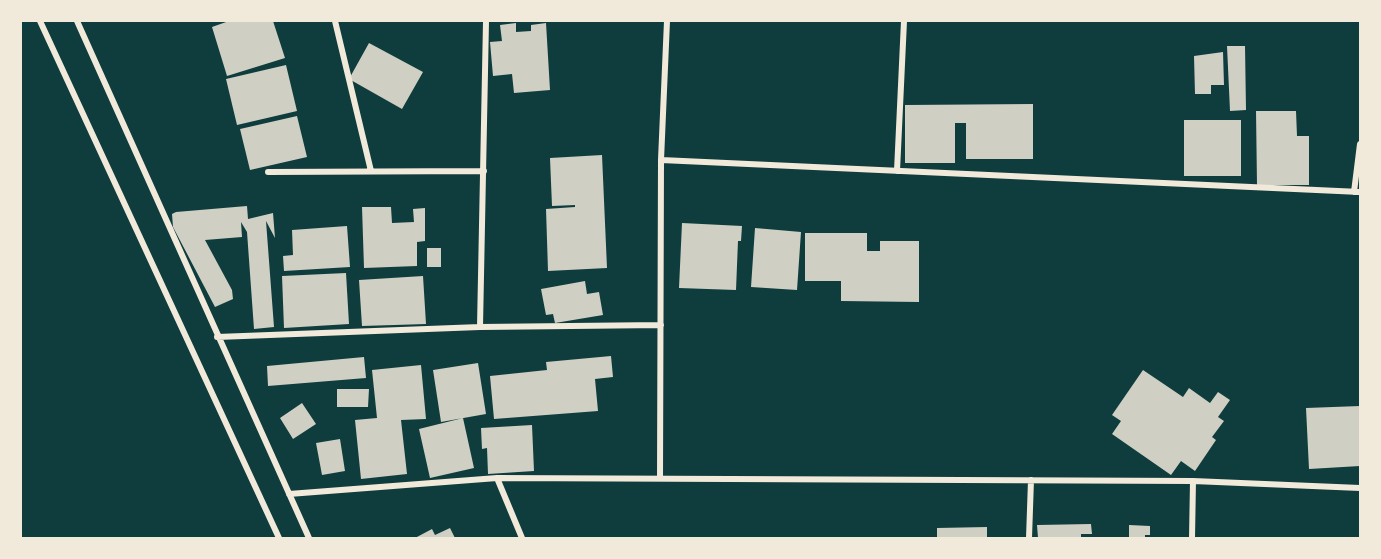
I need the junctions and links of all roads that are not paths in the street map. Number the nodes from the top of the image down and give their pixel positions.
1 (40, 21) edge
2 (77, 21) edge
3 (334, 21) edge
4 (486, 21) edge
5 (667, 21) edge
6 (904, 21) edge
7 (1360, 144) edge
8 (661, 160) junction
9 (371, 171) junction
10 (484, 171) junction
11 (897, 171) junction
12 (268, 172) dead end
13 (1357, 192) edge
14 (661, 325) junction
15 (480, 327) junction
16 (217, 337) junction
17 (496, 478) junction
18 (660, 478) junction
19 (1030, 480) junction
20 (1193, 481) junction
21 (1360, 488) edge
22 (289, 494) junction
23 (279, 538) edge
24 (309, 538) edge
25 (522, 538) edge
26 (1029, 538) edge
27 (1192, 538) edge

1 - 23 street
2 - 16 street
3 - 9 street
4 - 10 street
5 - 8 street
6 - 11 street
7 - 13 street
8 - 11 street
8 - 14 street
9 - 10 street
9 - 12 street
10 - 15 street
11 - 13 street
14 - 15 street
14 - 18 street
15 - 16 street
16 - 22 street
17 - 18 street
17 - 22 street
17 - 25 street
18 - 19 street
19 - 20 street
19 - 26 street
20 - 21 street
20 - 27 street
22 - 24 street

